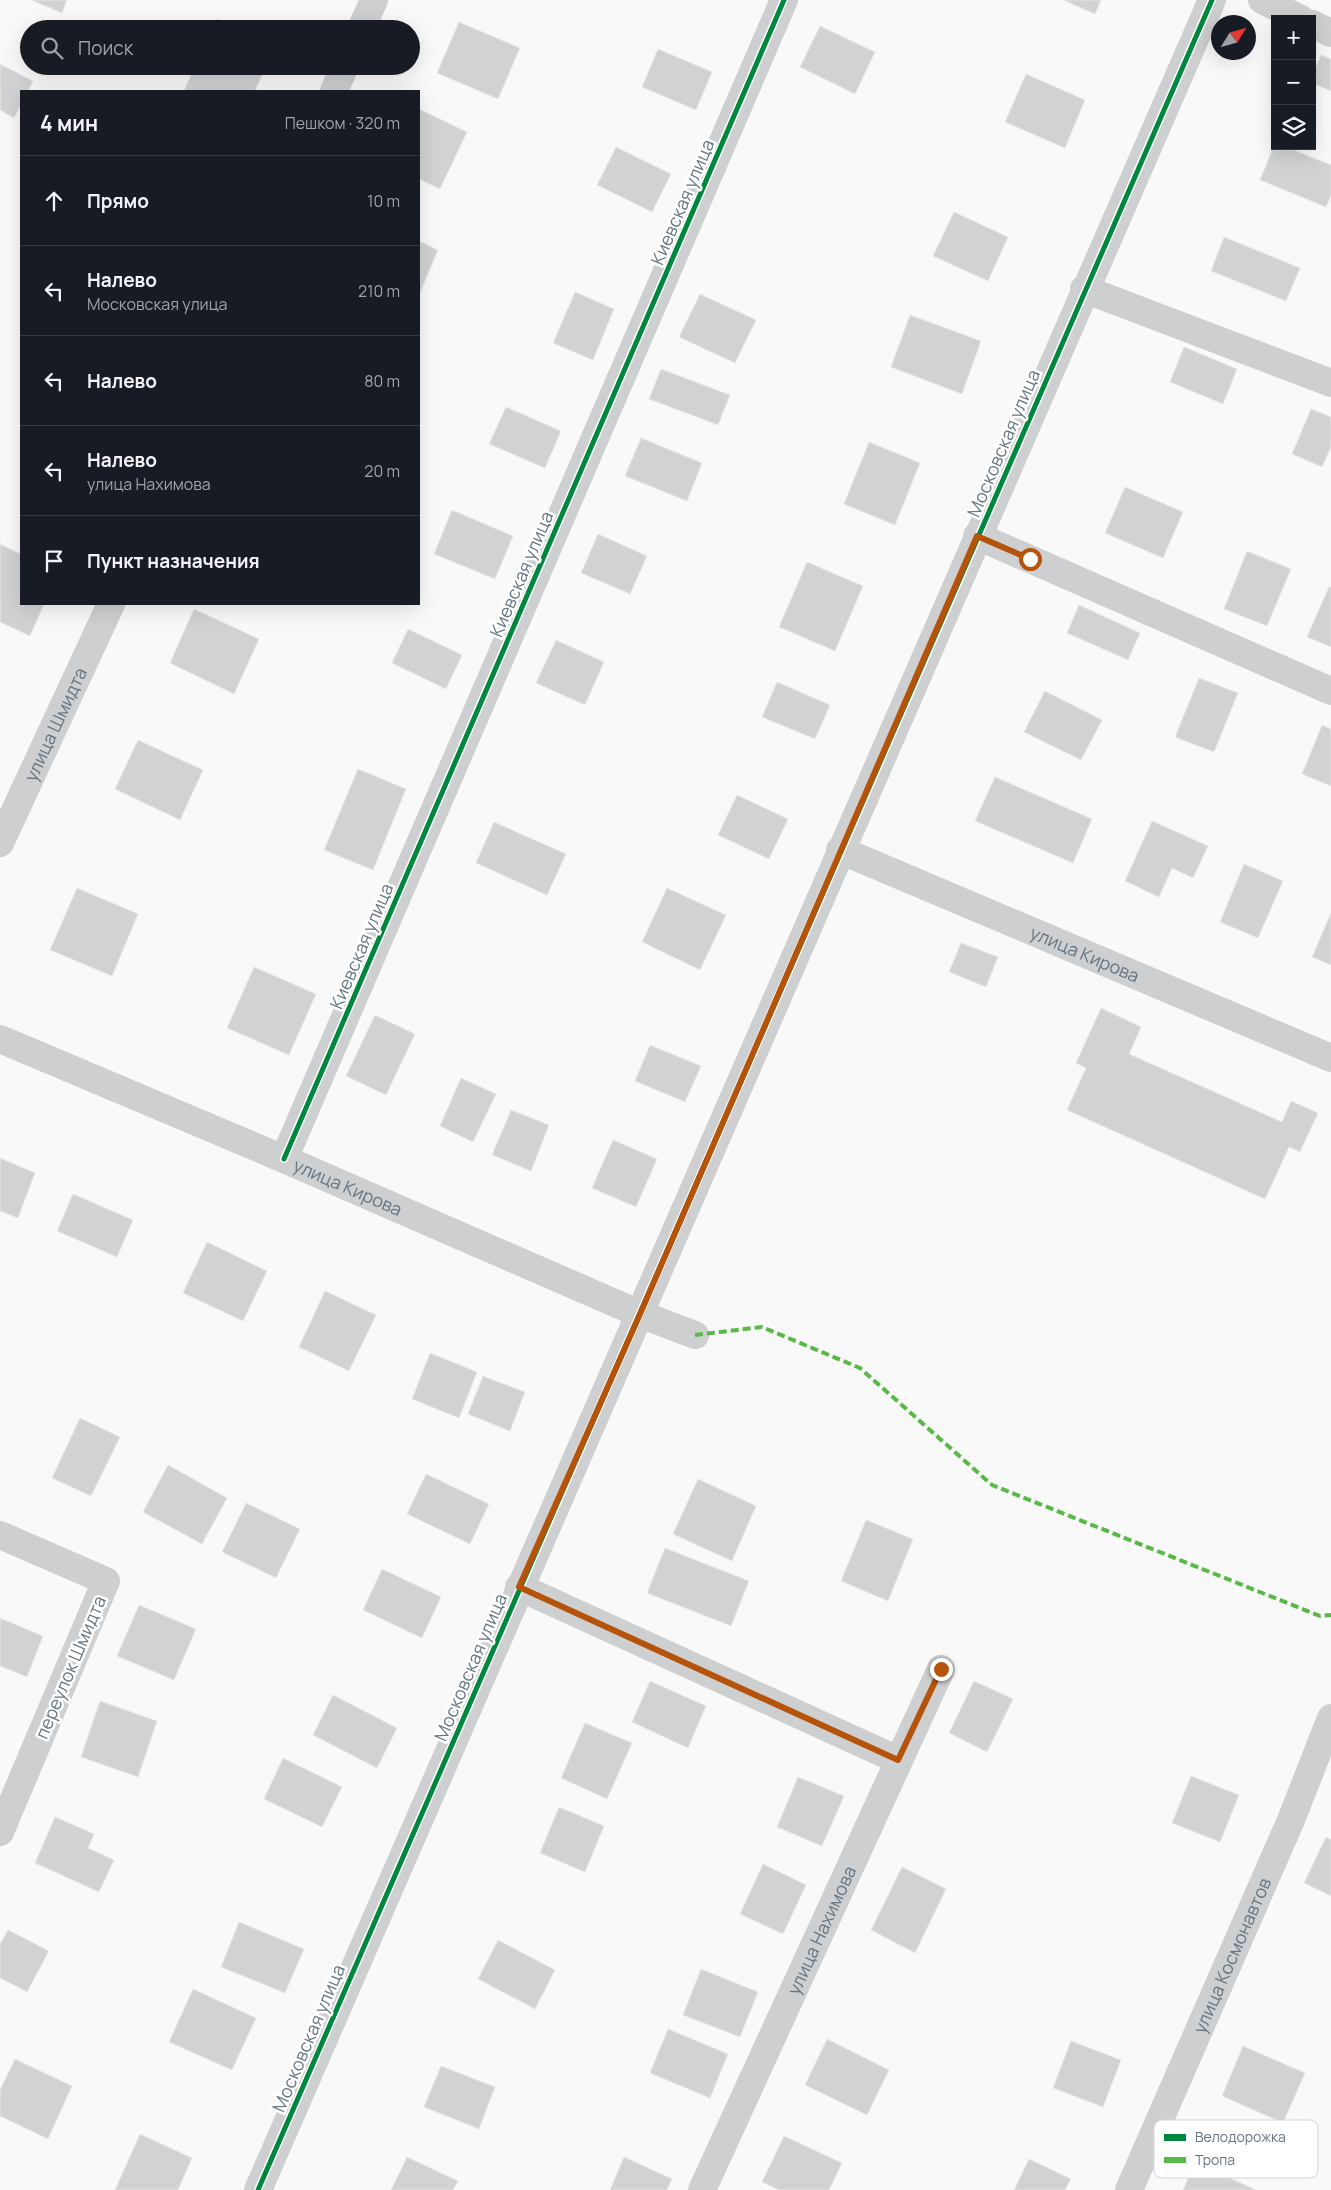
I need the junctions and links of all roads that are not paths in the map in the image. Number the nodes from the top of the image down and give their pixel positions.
1 (374, 0) edge
2 (784, 0) edge
3 (1212, 0) edge
4 (1262, 0) edge
5 (1293, 15) edge
6 (365, 20) edge
7 (1316, 26) edge
8 (1331, 33) edge
9 (341, 75) edge
10 (334, 90) edge
11 (1084, 289) junction
12 (1331, 383) edge
13 (977, 536) junction
14 (111, 605) edge
15 (1331, 691) edge
16 (0, 843) edge
17 (840, 850) junction
18 (0, 1039) edge
19 (1331, 1058) edge
20 (284, 1159) junction
21 (640, 1314) junction
22 (695, 1335) dead end
23 (0, 1536) edge
24 (519, 1587) junction
25 (941, 1669) dead end
26 (1331, 1718) edge
27 (898, 1760) junction
28 (0, 1832) edge
29 (1160, 2120) edge
30 (1154, 2133) edge
31 (258, 2190) edge
32 (702, 2190) edge
33 (1129, 2190) edge

1 - 6 street
2 - 20 street, Киевская улица
3 - 11 street, Московская улица
4 - 5 street
7 - 8 street
9 - 10 street
11 - 12 street
11 - 13 street, Московская улица
13 - 15 street
13 - 17 street, Московская улица
14 - 16 street, улица Шмидта
17 - 19 street, улица Кирова
17 - 21 street, Московская улица
18 - 20 street, улица Кирова
20 - 21 street, улица Кирова
21 - 22 street, улица Кирова
21 - 24 street, Московская улица
23 - 28 street, переулок Шмидта
24 - 27 street
24 - 31 street, Московская улица
25 - 27 street, улица Нахимова
26 - 29 street, улица Космонавтов
27 - 32 street, улица Нахимова
30 - 33 street, улица Космонавтов

